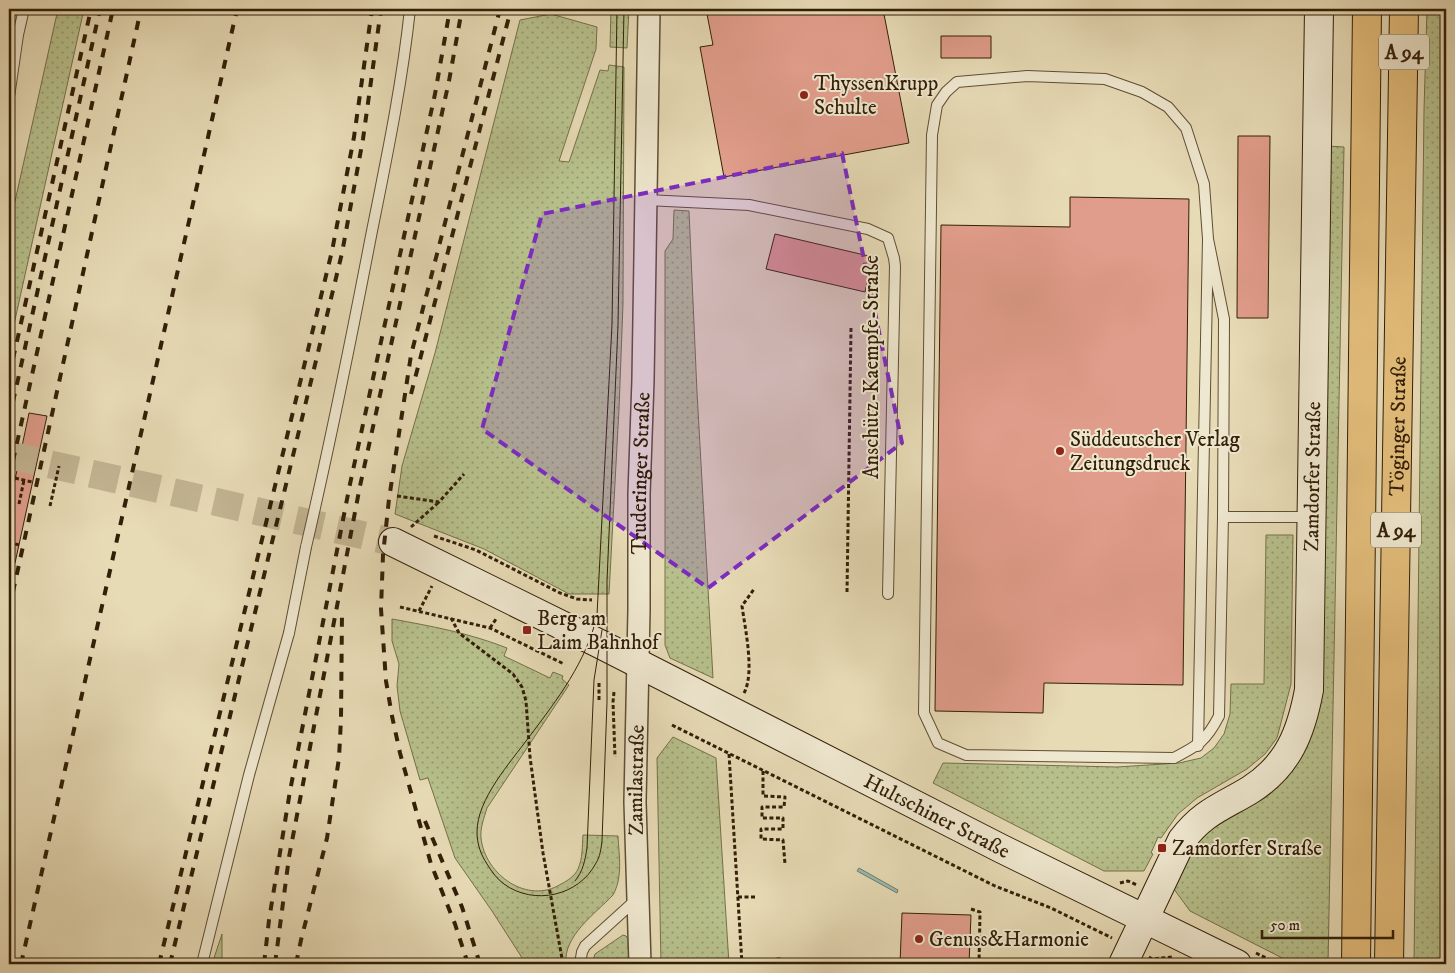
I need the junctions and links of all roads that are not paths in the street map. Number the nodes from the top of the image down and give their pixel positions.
1 (24, 9) edge
2 (410, 9) edge
3 (649, 9) edge
4 (1319, 9) edge
5 (1367, 9) edge
6 (1404, 9) edge
7 (13, 33) edge
8 (9, 97) edge
9 (646, 200) junction
10 (1208, 239) junction
11 (1223, 517) junction
12 (1312, 517) junction
13 (401, 535) tunnel mouth
14 (888, 594) dead end
15 (638, 664) junction
16 (1198, 746) junction
17 (639, 897) junction
18 (1144, 919) junction
19 (202, 964) edge
20 (580, 964) edge
21 (640, 964) edge
22 (1123, 964) edge
23 (1237, 964) edge
24 (1356, 964) edge
25 (1389, 964) edge

1 - 7 lane
2 - 19 lane, bridge
3 - 9 street, Truderinger Straße
4 - 12 street, Zamdorfer Straße
5 - 24 highway, Töginger Straße / A 94
6 - 25 highway, Töginger Straße / A 94
7 - 8 lane
9 - 14 lane, Anschütz-Kaempfe-Straße
9 - 15 street, Truderinger Straße
10 - 11 lane
10 - 16 lane
10 - 16 lane
11 - 12 lane
11 - 16 lane
12 - 18 street, Zamdorfer Straße
13 - 15 street
15 - 17 street, Zamilastraße
15 - 18 street, Hultschiner Straße
17 - 20 lane
17 - 21 street, Zamilastraße
18 - 22 street, Zamdorfer Straße
18 - 23 street, Hultschiner Straße

